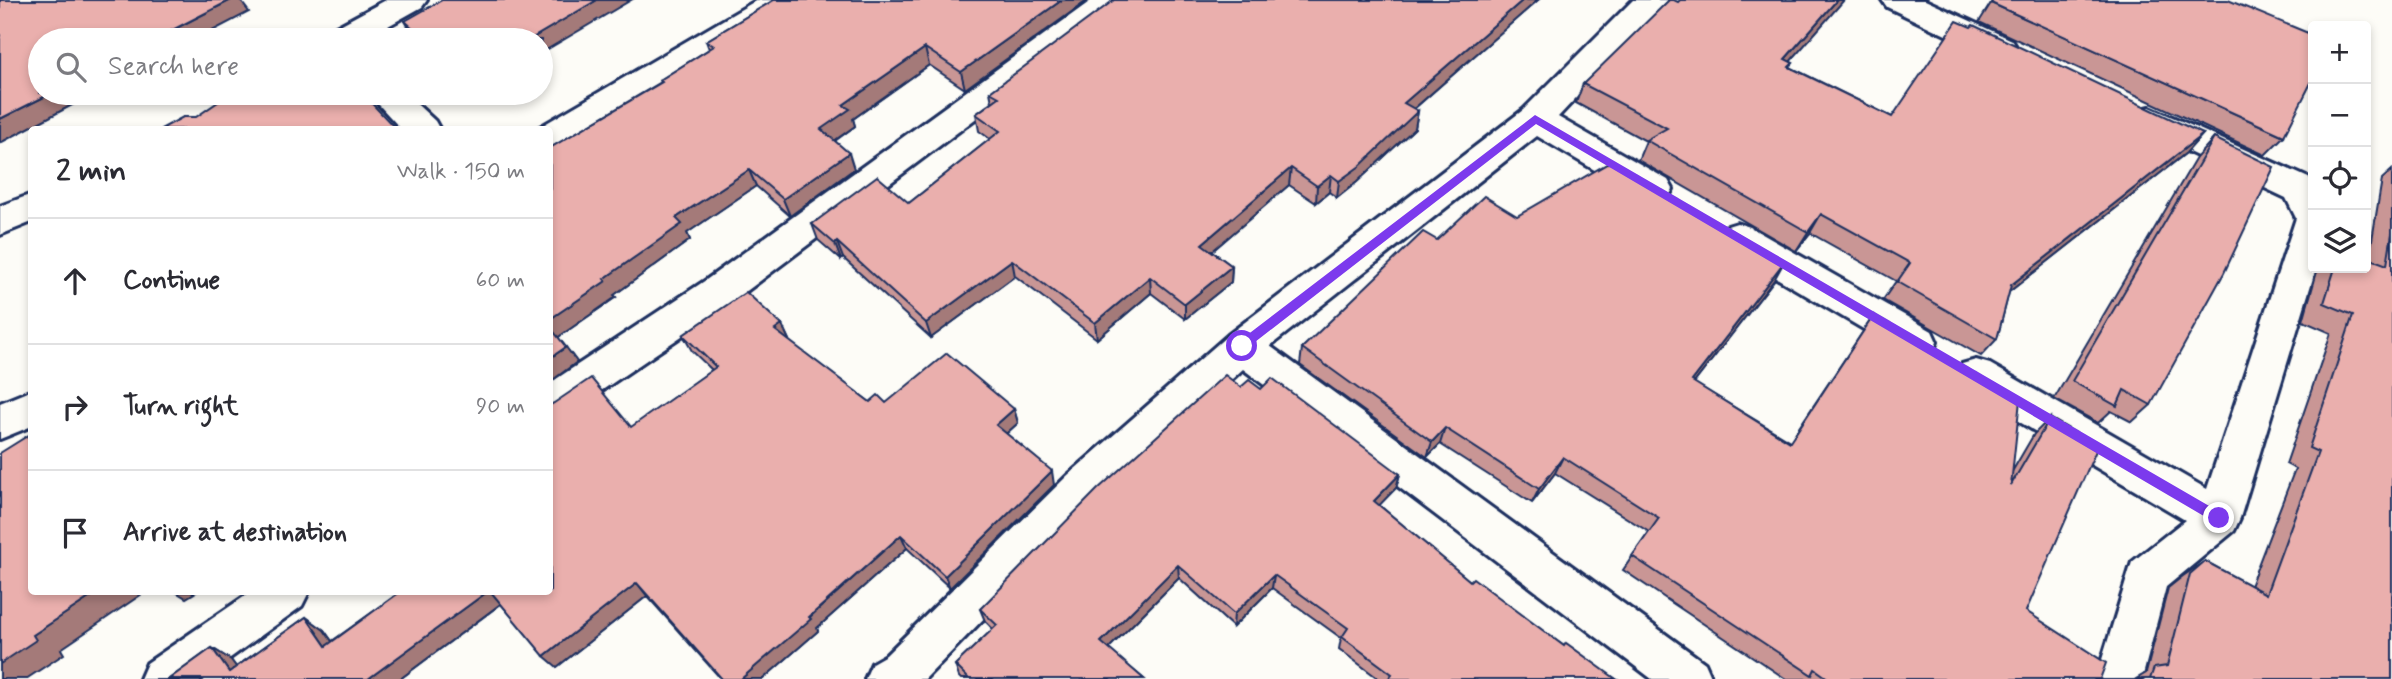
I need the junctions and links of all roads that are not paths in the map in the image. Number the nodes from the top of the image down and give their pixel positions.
1 (411, 0) edge
2 (781, 0) edge
3 (1113, 0) edge
4 (1652, 0) edge
5 (1898, 0) edge
6 (360, 28) edge
7 (2024, 60) edge
8 (397, 105) edge
9 (2125, 107) edge
10 (1535, 119) junction
11 (419, 126) edge
12 (553, 135) edge
13 (28, 208) edge
14 (2309, 210) edge
15 (0, 221) edge
16 (2308, 234) edge
17 (1242, 346) junction
18 (553, 402) edge
19 (28, 409) edge
20 (0, 422) edge
21 (2219, 518) junction
22 (282, 595) edge
23 (900, 676) edge
24 (163, 679) edge
25 (1689, 679) edge
26 (2119, 679) edge

1 - 6 street
2 - 12 street
3 - 18 street
4 - 10 street
5 - 7 street
8 - 11 street
9 - 14 street
10 - 17 street
10 - 21 street
13 - 15 street
16 - 21 street
17 - 23 street
17 - 25 street
19 - 20 street
21 - 26 street
22 - 24 street

